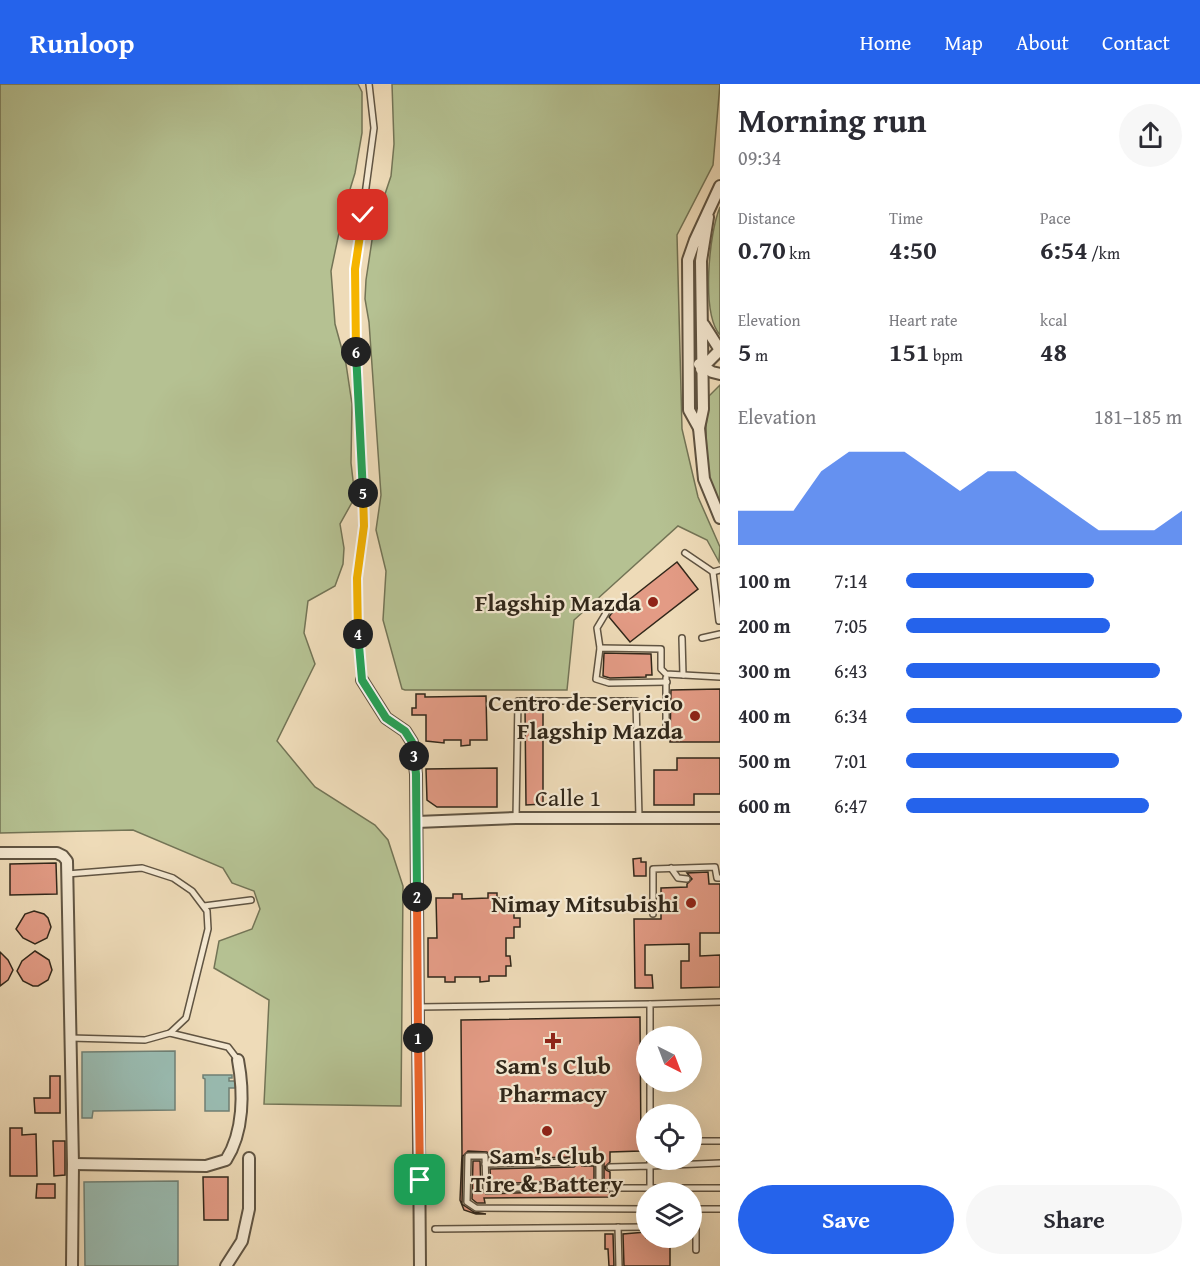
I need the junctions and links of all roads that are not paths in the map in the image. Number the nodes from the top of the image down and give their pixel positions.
1 (369, 84) edge
2 (720, 186) edge
3 (708, 217) junction
4 (702, 320) junction
5 (689, 343) junction
6 (720, 350) edge
7 (702, 367) junction
8 (719, 374) edge
9 (689, 402) junction
10 (702, 409) junction
11 (699, 428) junction
12 (720, 518) edge
13 (685, 553) dead end
14 (720, 570) edge
15 (713, 572) junction
16 (606, 613) dead end
17 (719, 621) edge
18 (720, 634) edge
19 (682, 638) dead end
20 (702, 638) dead end
21 (600, 648) junction
22 (666, 674) junction
23 (683, 675) junction
24 (720, 676) edge
25 (362, 680) joint
26 (666, 682) junction
27 (666, 734) dead end
28 (516, 818) junction
29 (639, 818) junction
30 (720, 818) edge
31 (417, 822) junction
32 (0, 853) edge
33 (671, 868) junction
34 (67, 874) junction
35 (708, 878) dead end
36 (718, 878) edge
37 (687, 879) dead end
38 (251, 900) dead end
39 (204, 906) junction
40 (653, 914) dead end
41 (720, 1002) edge
42 (650, 1004) junction
43 (418, 1007) junction
44 (650, 1026) edge
45 (170, 1033) junction
46 (70, 1038) junction
47 (238, 1060) joint
48 (720, 1141) edge
49 (702, 1142) edge
50 (249, 1158) dead end
51 (583, 1161) dead end
52 (574, 1162) dead end
53 (73, 1164) junction
54 (485, 1164) junction
55 (636, 1164) edge
56 (702, 1164) edge
57 (720, 1164) edge
58 (610, 1167) dead end
59 (610, 1188) dead end
60 (720, 1188) edge
61 (636, 1189) edge
62 (702, 1189) edge
63 (636, 1209) edge
64 (702, 1209) edge
65 (720, 1209) edge
66 (618, 1227) junction
67 (636, 1227) edge
68 (435, 1229) dead end
69 (72, 1266) edge
70 (226, 1266) edge
71 (420, 1266) edge
72 (619, 1266) edge

1 - 25 lane
2 - 3 street
3 - 4 street
3 - 5 street
4 - 6 street
4 - 7 street
5 - 7 street
5 - 9 street
6 - 7 street
7 - 8 street
7 - 9 street
7 - 10 street
8 - 10 street
9 - 11 street
10 - 11 street
11 - 12 street
13 - 15 lane
14 - 15 lane
15 - 17 lane
16 - 21 lane
18 - 20 lane
19 - 23 lane
21 - 22 lane
21 - 26 lane
22 - 23 lane
22 - 26 lane
23 - 24 lane
25 - 31 street
26 - 27 lane
28 - 29 street, Calle 1
28 - 29 lane
28 - 31 street, Calle 1
29 - 30 street, Calle 1
31 - 43 street
32 - 34 street
33 - 36 lane
33 - 37 lane
33 - 40 lane
34 - 39 lane
34 - 46 street
35 - 36 lane
38 - 39 lane
39 - 45 lane
41 - 42 lane
42 - 43 lane
42 - 44 lane
43 - 71 street
45 - 46 lane
45 - 47 lane
46 - 53 street
47 - 53 street
48 - 49 lane
50 - 70 street
51 - 54 lane
52 - 54 lane
53 - 69 street
54 - 63 lane
55 - 58 lane
56 - 57 lane
59 - 61 lane
60 - 62 lane
64 - 65 lane
66 - 67 lane
66 - 68 lane
66 - 72 lane

